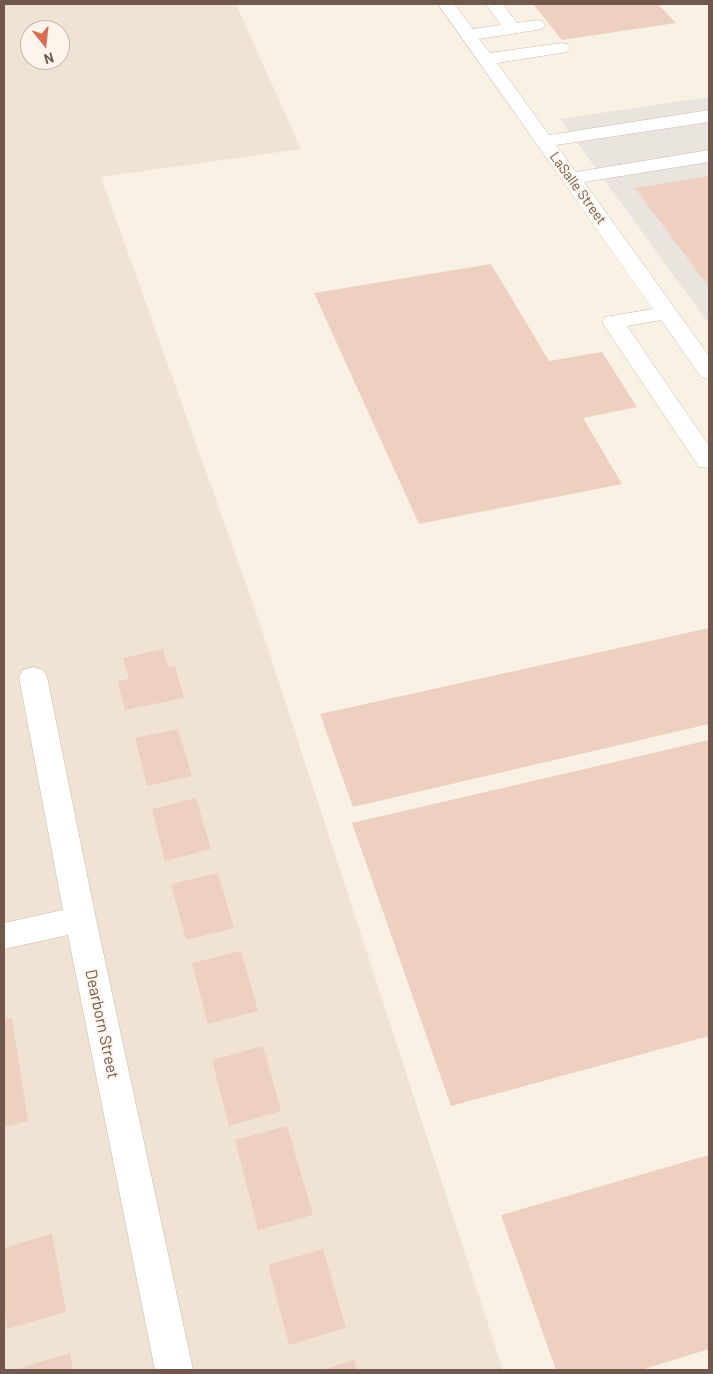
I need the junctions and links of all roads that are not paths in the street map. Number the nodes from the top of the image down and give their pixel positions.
1 (450, 4) edge
2 (494, 4) edge
3 (536, 25) dead end
4 (513, 29) junction
5 (468, 35) junction
6 (561, 48) dead end
7 (485, 59) junction
8 (709, 116) edge
9 (544, 141) junction
10 (709, 156) edge
11 (571, 179) junction
12 (667, 313) junction
13 (709, 372) edge
14 (709, 460) edge
15 (33, 677) dead end
16 (80, 919) junction
17 (4, 936) edge
18 (174, 1370) edge

1 - 5 street, LaSalle Street
2 - 4 street
3 - 4 street
4 - 5 street
5 - 7 street, LaSalle Street
6 - 7 street
7 - 9 street, LaSalle Street
8 - 9 street
9 - 11 street, LaSalle Street
10 - 11 street
11 - 12 street, LaSalle Street
12 - 13 street, LaSalle Street
12 - 14 street
15 - 16 street, Dearborn Street
16 - 17 street
16 - 18 street, Dearborn Street

